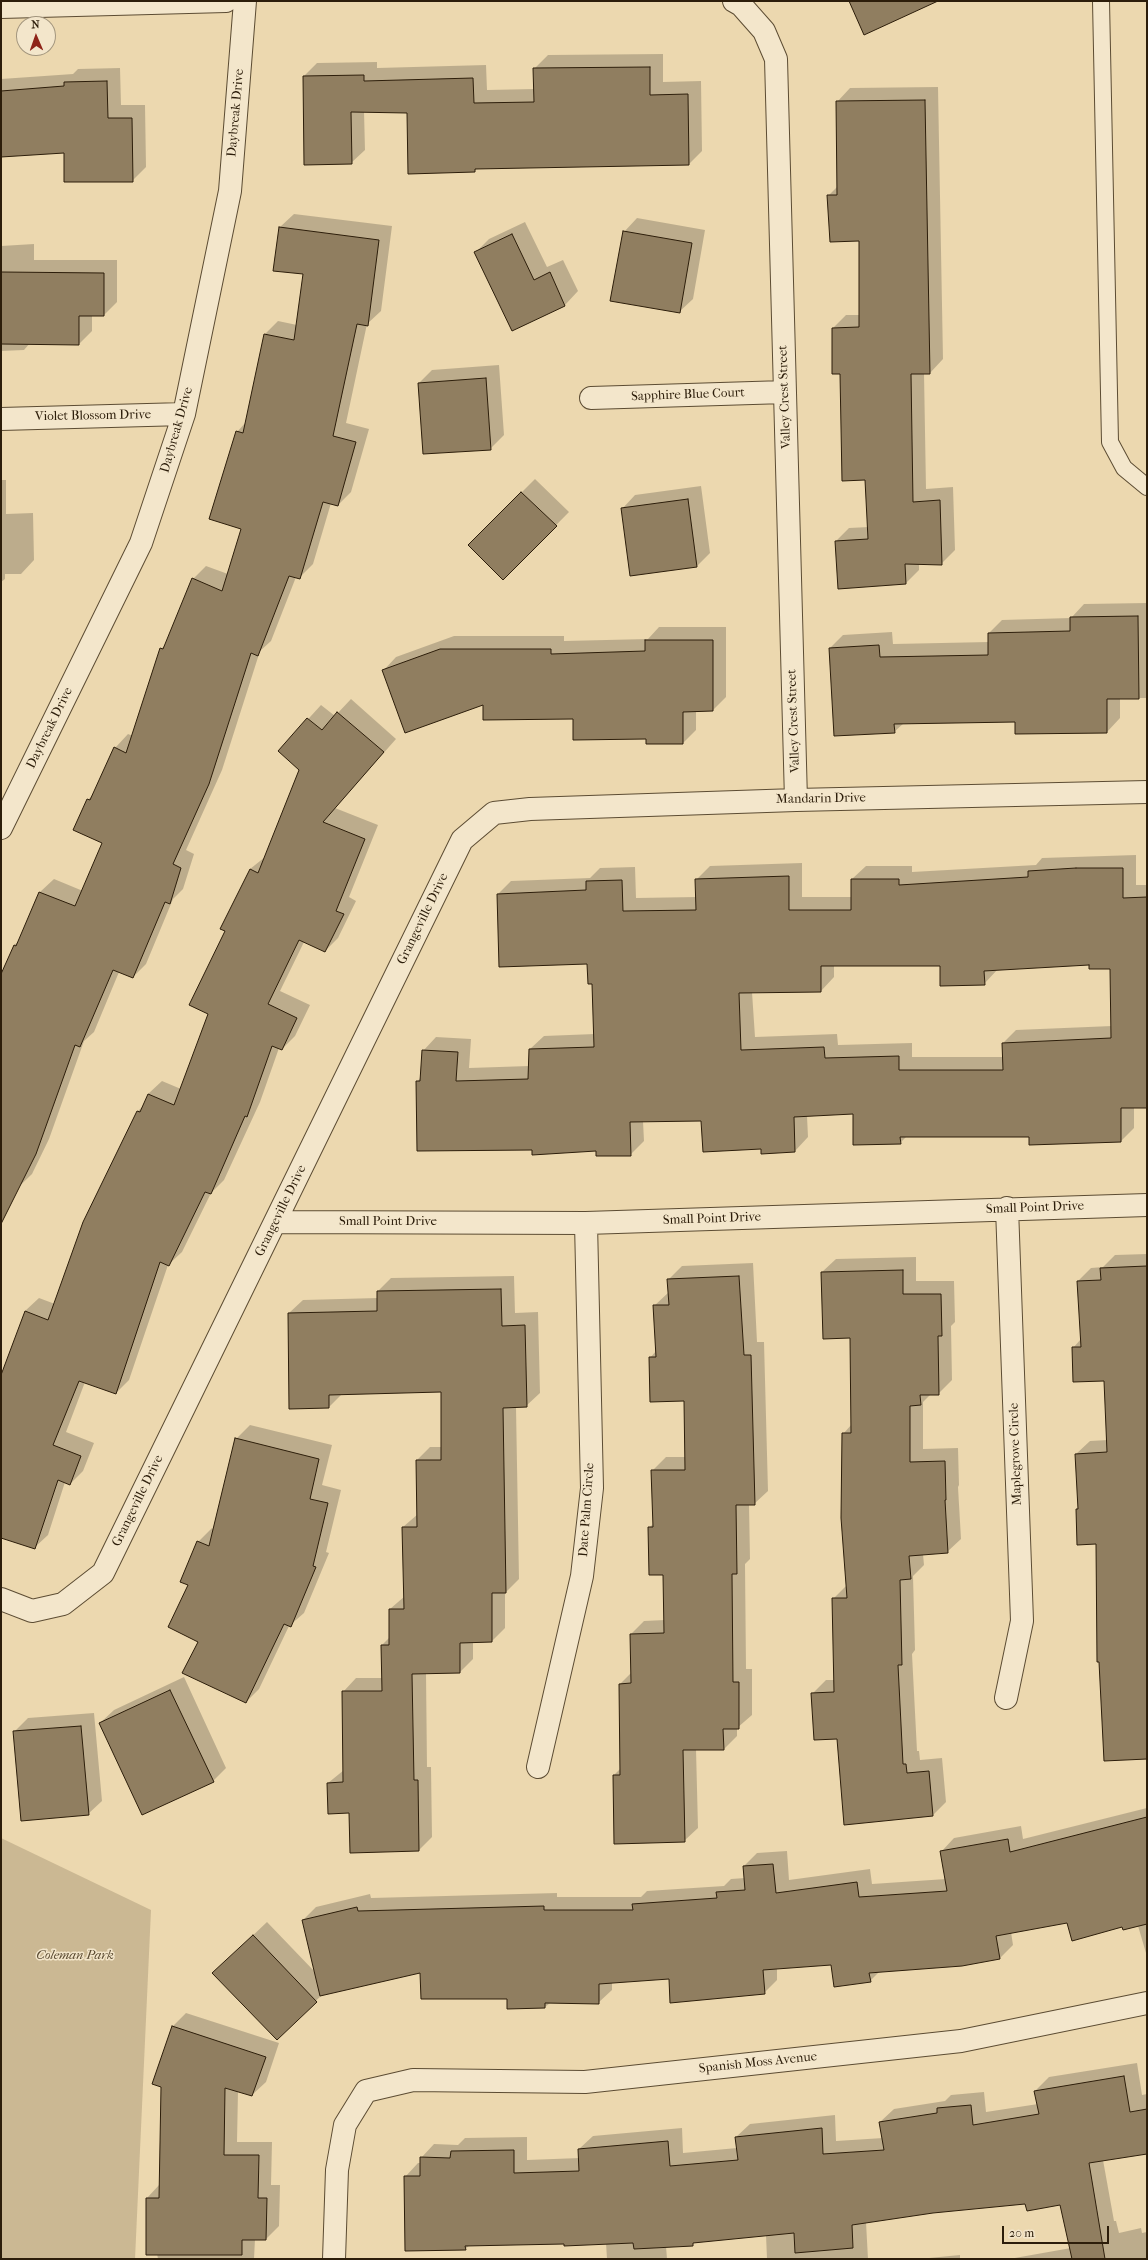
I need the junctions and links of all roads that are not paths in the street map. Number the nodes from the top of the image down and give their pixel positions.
1 (226, 1) edge
2 (245, 1) edge
3 (1101, 1) edge
4 (738, 3) edge
5 (1, 7) edge
6 (785, 392) junction
7 (591, 398) dead end
8 (184, 414) junction
9 (1, 419) edge
10 (1147, 487) edge
11 (1147, 792) edge
12 (796, 800) junction
13 (494, 813) joint
14 (1, 828) edge
15 (1147, 1205) edge
16 (1007, 1208) junction
17 (276, 1222) junction
18 (586, 1223) junction
19 (1, 1599) edge
20 (1006, 1698) dead end
21 (538, 1767) dead end
22 (1147, 2003) edge
23 (334, 2259) edge

1 - 5 street
2 - 8 street, Daybreak Drive
3 - 10 lane
4 - 6 street, Valley Crest Street
6 - 7 street, Sapphire Blue Court
6 - 12 street, Valley Crest Street
8 - 9 street, Violet Blossom Drive
8 - 14 street, Daybreak Drive
11 - 12 street, Mandarin Drive
12 - 13 street, Mandarin Drive
13 - 17 street, Grangeville Drive
15 - 16 street, Small Point Drive
16 - 18 street, Small Point Drive
16 - 20 street, Maplegrove Circle
17 - 18 street, Small Point Drive
17 - 19 street, Grangeville Drive
18 - 21 street, Date Palm Circle
22 - 23 street, Spanish Moss Avenue

